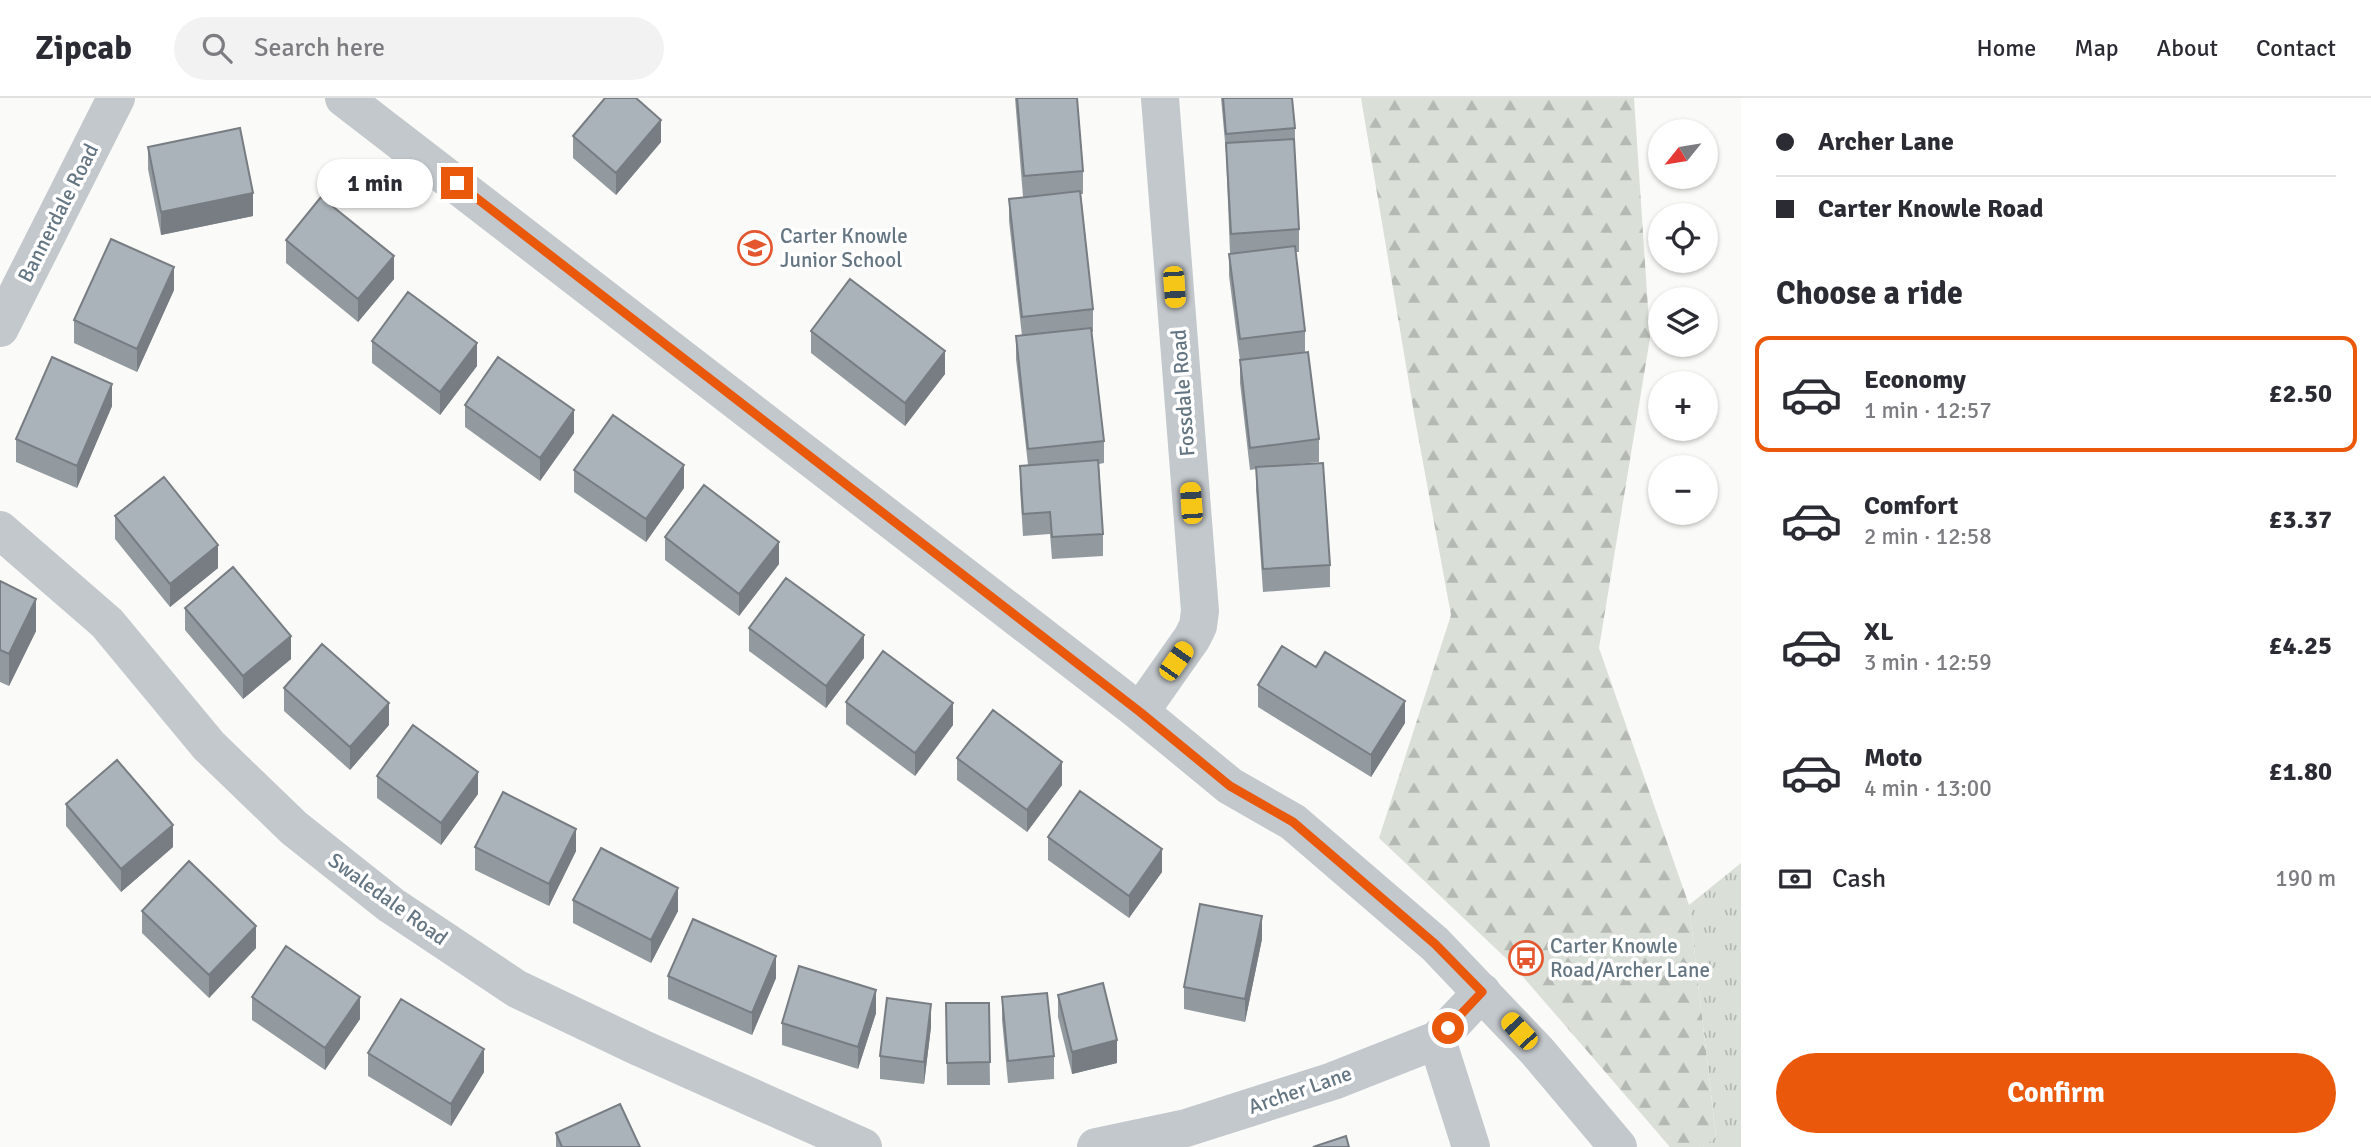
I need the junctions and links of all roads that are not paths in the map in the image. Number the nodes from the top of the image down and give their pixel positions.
1 (116, 98) edge
2 (344, 98) edge
3 (1160, 98) edge
4 (0, 328) edge
5 (0, 530) edge
6 (1140, 712) junction
7 (1482, 992) junction
8 (1437, 1040) junction
9 (863, 1147) edge
10 (1097, 1147) edge
11 (1471, 1147) edge
12 (1618, 1147) edge

1 - 4 street, Bannerdale Road
2 - 6 street
3 - 6 street, Fossdale Road
5 - 9 street, Swaledale Road
6 - 7 street
7 - 8 street, Archer Lane
7 - 12 street
8 - 10 street, Archer Lane
8 - 11 street

